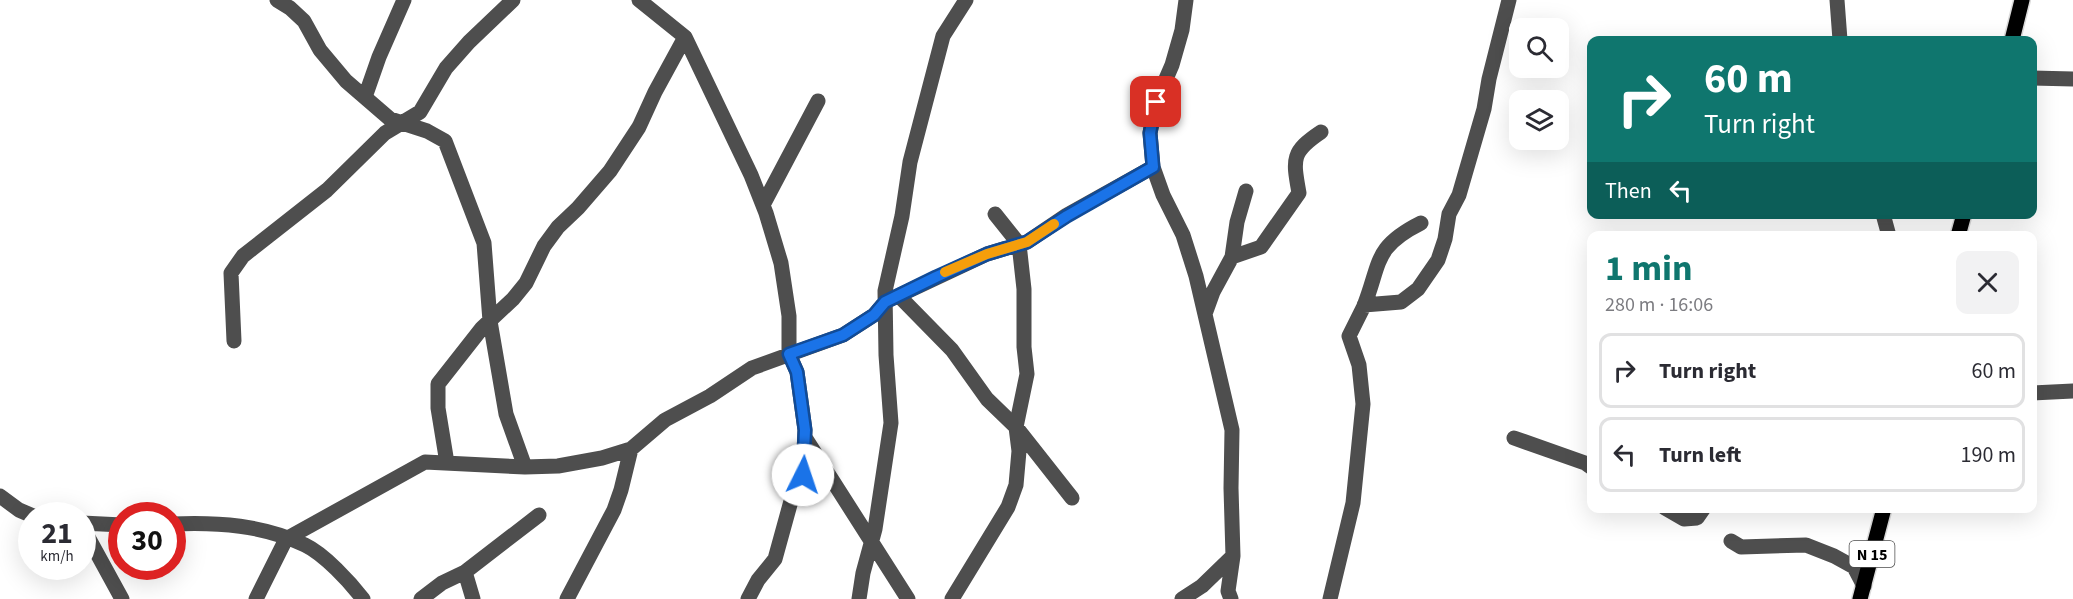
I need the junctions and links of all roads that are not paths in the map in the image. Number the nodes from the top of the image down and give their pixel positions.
1 (277, 0) edge
2 (404, 0) edge
3 (513, 0) edge
4 (639, 0) edge
5 (966, 0) edge
6 (1186, 0) edge
7 (1509, 0) edge
8 (1837, 0) edge
9 (2022, 0) edge
10 (1840, 36) edge
11 (2013, 36) edge
12 (685, 37) junction
13 (2037, 78) edge
14 (2073, 79) edge
15 (365, 97) junction
16 (818, 101) dead end
17 (404, 123) junction
18 (1322, 132) dead end
19 (1153, 167) junction
20 (1246, 191) dead end
21 (763, 205) junction
22 (995, 214) dead end
23 (1421, 223) dead end
24 (1019, 244) junction
25 (1233, 257) junction
26 (892, 299) junction
27 (1364, 305) junction
28 (1204, 314) junction
29 (490, 321) junction
30 (234, 341) dead end
31 (789, 354) junction
32 (2073, 391) edge
33 (2037, 393) edge
34 (1016, 427) junction
35 (1514, 438) dead end
36 (806, 439) junction
37 (631, 449) junction
38 (447, 464) junction
39 (1587, 464) edge
40 (525, 467) junction
41 (0, 496) edge
42 (1072, 498) dead end
43 (18, 509) edge
44 (1674, 513) edge
45 (1700, 513) edge
46 (1883, 513) edge
47 (540, 515) dead end
48 (186, 524) edge
49 (286, 539) junction
50 (1731, 541) dead end
51 (871, 543) junction
52 (96, 551) edge
53 (1233, 556) junction
54 (465, 572) junction
55 (1862, 593) edge
56 (354, 596) edge
57 (122, 599) edge
58 (256, 599) edge
59 (421, 599) edge
60 (473, 599) edge
61 (567, 599) edge
62 (748, 599) edge
63 (859, 599) edge
64 (908, 599) edge
65 (952, 599) edge
66 (1182, 599) edge
67 (1231, 599) edge
68 (1330, 599) edge

1 - 15 street
2 - 15 street
3 - 17 street
4 - 12 street
5 - 26 street
6 - 19 street
7 - 27 street
8 - 10 street
9 - 11 main road
12 - 21 street
12 - 29 street
13 - 14 street
15 - 17 street
16 - 21 street
17 - 29 street
17 - 30 street
18 - 25 street
19 - 24 street
19 - 28 street
20 - 25 street
21 - 31 street
22 - 24 street
23 - 27 street
24 - 26 street
24 - 34 street
25 - 28 street
26 - 31 street
26 - 34 street
26 - 51 street
27 - 68 street
28 - 53 street
29 - 38 street
29 - 40 street
31 - 36 street
31 - 37 street
32 - 33 street
34 - 42 street
34 - 65 street
35 - 39 street
36 - 51 street
36 - 62 street
37 - 40 street
37 - 61 street
38 - 40 street
38 - 49 street
41 - 43 street
44 - 45 street
46 - 55 main road, N 15
47 - 54 street
48 - 49 street
49 - 56 street
49 - 58 street
50 - 55 street
51 - 63 street
51 - 64 street
52 - 57 street
53 - 66 street
53 - 67 street
54 - 59 street
54 - 60 street

